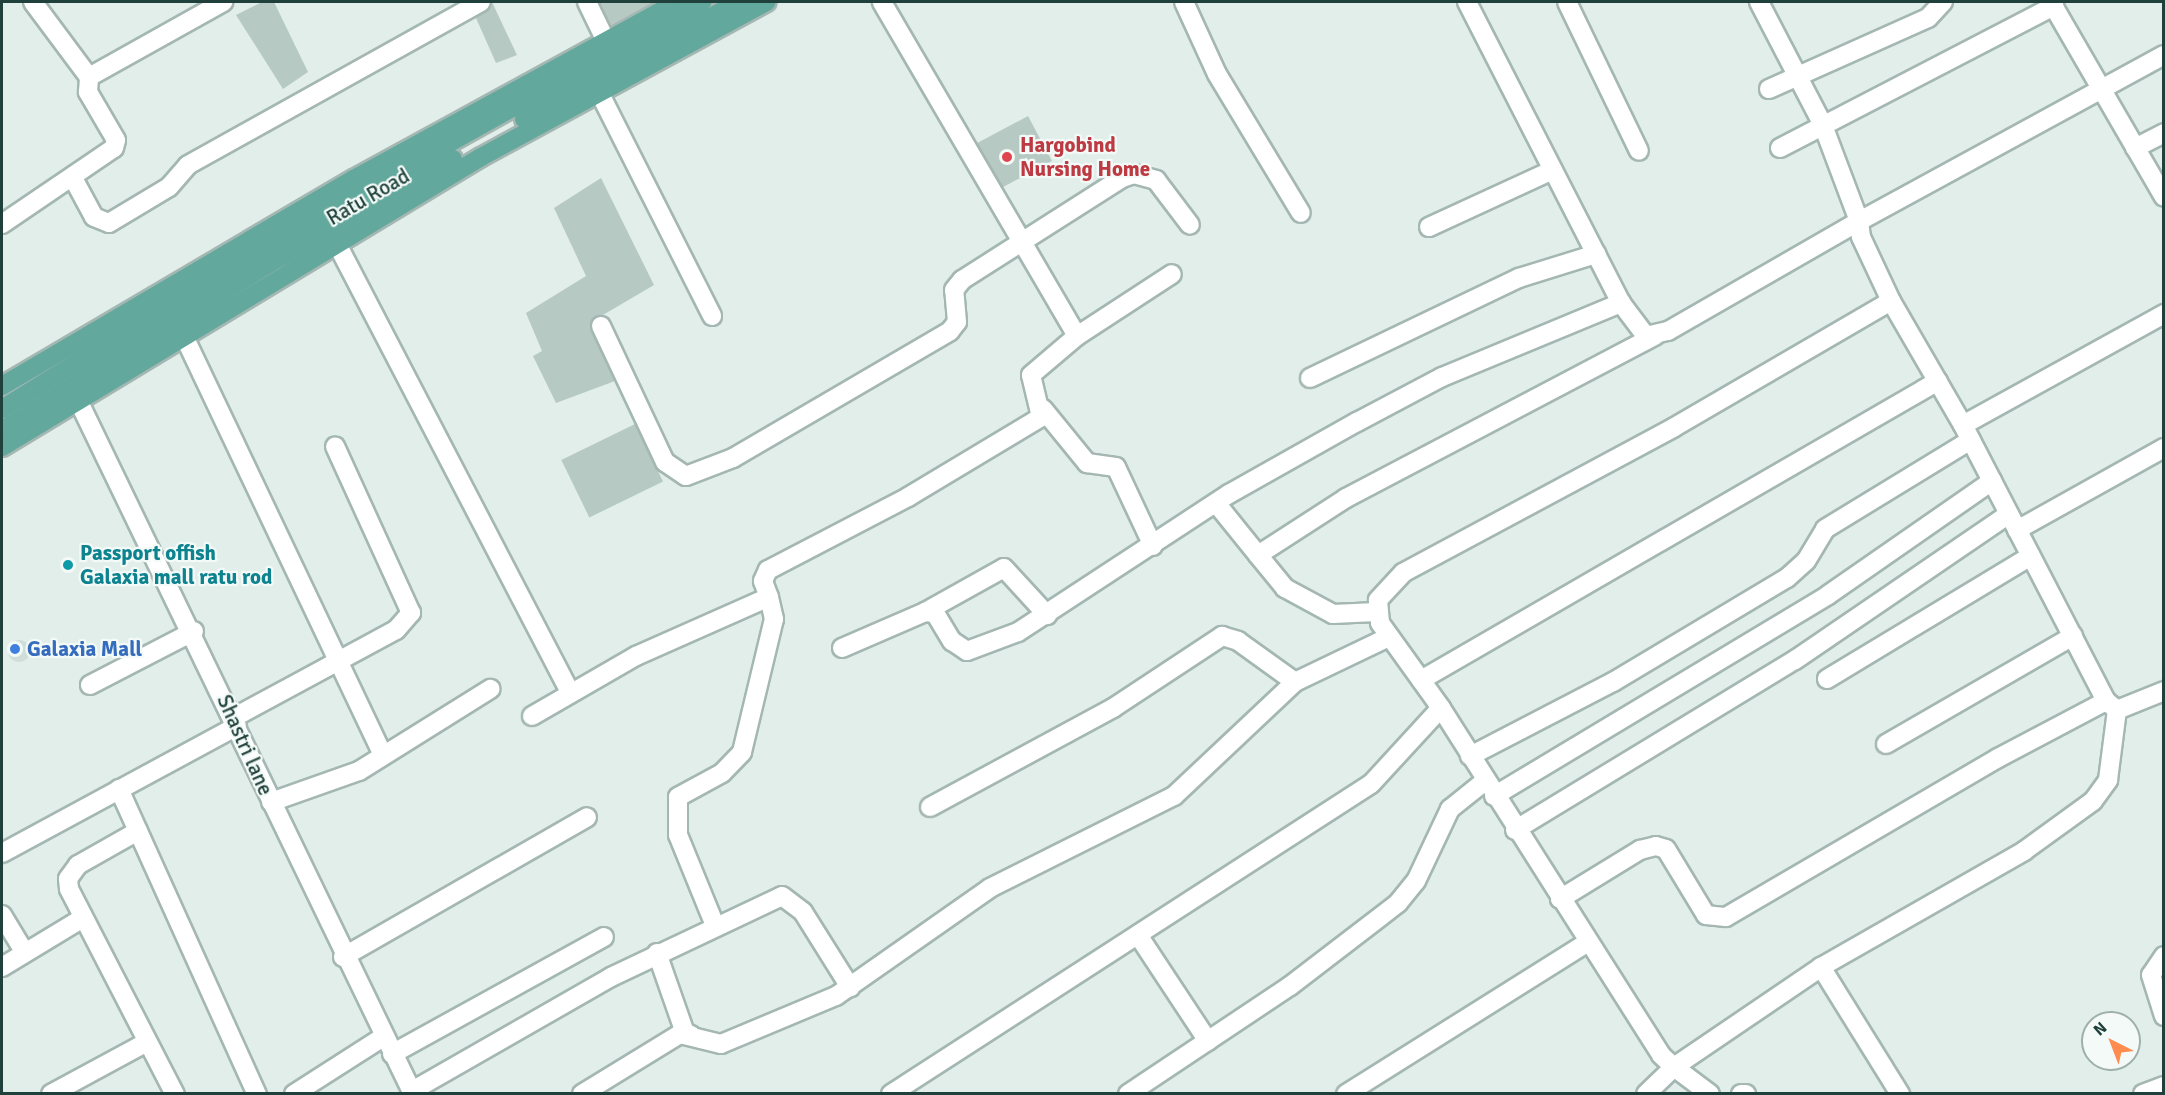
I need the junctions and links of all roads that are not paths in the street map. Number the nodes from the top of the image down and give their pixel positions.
1 (33, 2) edge
2 (223, 2) edge
3 (481, 2) edge
4 (587, 2) edge
5 (677, 2) edge
6 (702, 2) edge
7 (739, 2) edge
8 (767, 2) edge
9 (882, 2) edge
10 (1184, 2) edge
11 (1467, 2) edge
12 (1567, 2) edge
13 (1759, 2) edge
14 (1943, 2) edge
15 (2053, 4) edge
16 (605, 39) junction
17 (2163, 55) edge
18 (89, 77) junction
19 (1797, 77) junction
20 (1769, 89) dead end
21 (599, 92) junction
22 (2102, 92) junction
23 (1822, 127) junction
24 (2163, 133) edge
25 (1780, 148) dead end
26 (2135, 148) junction
27 (1639, 151) dead end
28 (1553, 170) junction
29 (73, 178) junction
30 (2163, 197) edge
31 (1301, 213) dead end
32 (1859, 221) junction
33 (2, 224) edge
34 (1190, 225) dead end
35 (1429, 227) dead end
36 (336, 242) junction
37 (1020, 244) junction
38 (1596, 254) junction
39 (1172, 274) dead end
40 (1891, 301) junction
41 (1621, 303) junction
42 (2163, 314) edge
43 (712, 316) dead end
44 (601, 326) dead end
45 (183, 334) junction
46 (1077, 336) junction
47 (1655, 336) junction
48 (1310, 378) dead end
49 (1938, 381) junction
50 (2, 386) edge
51 (77, 398) junction
52 (2, 409) edge
53 (1042, 409) junction
54 (2, 430) edge
55 (1967, 432) junction
56 (335, 446) dead end
57 (2, 447) edge
58 (2163, 448) edge
59 (1992, 481) junction
60 (1216, 503) junction
61 (2013, 522) junction
62 (1153, 546) junction
63 (1258, 555) junction
64 (2031, 556) junction
65 (769, 597) junction
66 (925, 612) junction
67 (1376, 612) junction
68 (1047, 615) junction
69 (194, 631) junction
70 (2073, 636) junction
71 (1389, 637) junction
72 (842, 648) dead end
73 (337, 663) junction
74 (1827, 679) dead end
75 (1421, 680) junction
76 (1295, 682) junction
77 (90, 685) dead end
78 (490, 689) dead end
79 (2163, 691) edge
80 (570, 692) junction
81 (2112, 706) junction
82 (1441, 708) junction
83 (532, 716) dead end
84 (235, 722) junction
85 (1886, 744) dead end
86 (383, 755) junction
87 (1470, 756) junction
88 (119, 789) junction
89 (1490, 789) junction
90 (271, 802) junction
91 (930, 807) dead end
92 (587, 817) dead end
93 (1515, 830) junction
94 (138, 831) junction
95 (2, 853) edge
96 (1560, 900) junction
97 (2, 915) edge
98 (83, 918) junction
99 (714, 923) junction
100 (1138, 935) junction
101 (604, 938) dead end
102 (1588, 942) junction
103 (25, 953) junction
104 (657, 953) junction
105 (2163, 956) edge
106 (344, 957) junction
107 (2, 967) edge
108 (1821, 967) junction
109 (850, 987) junction
110 (2163, 1016) edge
111 (691, 1035) junction
112 (383, 1037) junction
113 (1208, 1041) junction
114 (147, 1042) junction
115 (392, 1054) junction
116 (1674, 1067) junction
117 (2163, 1086) edge
118 (412, 1092) edge
119 (51, 1094) edge
120 (175, 1094) edge
121 (257, 1094) edge
122 (294, 1094) edge
123 (582, 1094) edge
124 (891, 1094) edge
125 (1128, 1094) edge
126 (1346, 1094) edge
127 (1646, 1094) edge
128 (1710, 1094) edge
129 (1900, 1094) edge
130 (2143, 1094) edge

1 - 18 street
2 - 18 street
3 - 29 street
4 - 16 street
5 - 16 main road, Ratu Road
6 - 52 main road
7 - 54 main road
8 - 21 main road, Ratu Road
9 - 37 street
10 - 31 street
11 - 28 street
12 - 27 street
13 - 19 street
14 - 19 street
15 - 22 street
15 - 23 street
16 - 50 main road, Ratu Road
17 - 22 street
18 - 29 street
19 - 20 street
19 - 23 street
21 - 36 main road, Ratu Road
21 - 43 street
22 - 26 street
22 - 32 street
23 - 25 street
23 - 32 street
24 - 26 street
26 - 30 street
28 - 35 street
28 - 38 street
29 - 33 street
32 - 40 street
32 - 47 street
34 - 37 street
36 - 45 main road, Ratu Road
36 - 80 street
37 - 44 street
37 - 46 street
38 - 41 street
38 - 48 street
39 - 46 street
40 - 49 street
40 - 67 street
41 - 47 street
41 - 60 street
42 - 55 street
45 - 51 main road, Ratu Road
45 - 73 street
46 - 53 street
47 - 63 street
49 - 55 street
49 - 75 street
51 - 57 main road, Ratu Road
51 - 69 street, Shastri lane
53 - 62 street
53 - 65 street
55 - 59 street
55 - 87 street
56 - 73 street
58 - 61 street
59 - 61 street
59 - 89 street
60 - 62 street
60 - 63 street
61 - 64 street
61 - 93 street
62 - 68 street
63 - 67 street
64 - 70 street
64 - 74 street
65 - 80 street
65 - 99 street
66 - 68 street
66 - 68 street
66 - 72 street
67 - 71 street
69 - 77 street
69 - 84 street, Shastri lane
70 - 81 street
70 - 85 street
71 - 75 street
71 - 76 street
73 - 84 street
73 - 86 street
75 - 82 street
76 - 91 street
76 - 109 street
78 - 86 street
79 - 81 street
80 - 83 street
81 - 96 street
81 - 108 street
82 - 87 street
82 - 100 street
84 - 88 street
84 - 90 street, Shastri lane
86 - 90 street
87 - 89 street
88 - 94 street
88 - 95 street
89 - 93 street
89 - 113 street
90 - 106 street, Shastri lane
92 - 106 street
93 - 96 street
94 - 98 street
94 - 121 street
96 - 102 street
97 - 103 street
98 - 103 street
98 - 114 street
99 - 104 street
99 - 109 street
100 - 113 street
100 - 124 street
101 - 115 street
102 - 116 street
102 - 126 street
103 - 107 street
104 - 111 street
104 - 118 street
105 - 110 street
106 - 112 street, Shastri lane
108 - 116 street
108 - 129 street
109 - 111 street
111 - 123 street
112 - 115 street, Shastri lane
112 - 122 street
113 - 125 street
114 - 119 street
114 - 120 street
115 - 118 street, Shastri lane
116 - 127 street
116 - 128 street
117 - 130 street

